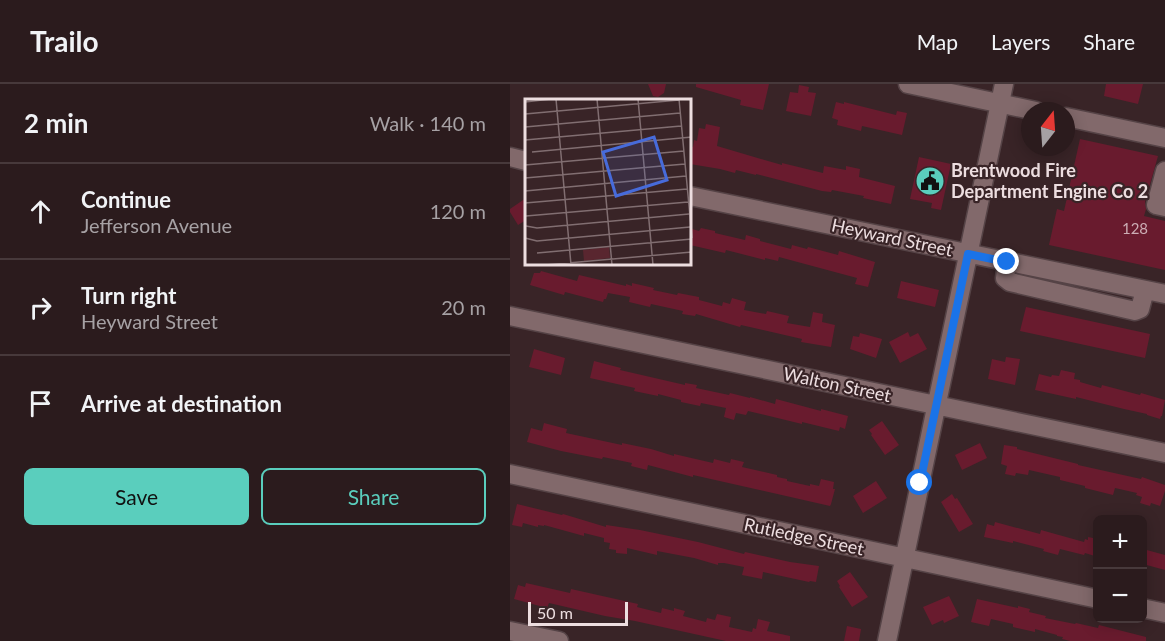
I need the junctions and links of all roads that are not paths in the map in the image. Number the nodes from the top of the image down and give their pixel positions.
1 (908, 84) edge
2 (1004, 84) edge
3 (1000, 104) junction
4 (1021, 108) edge
5 (1075, 119) edge
6 (1165, 138) edge
7 (510, 158) edge
8 (525, 161) edge
9 (1165, 170) edge
10 (692, 196) edge
11 (1165, 207) edge
12 (968, 254) junction
13 (1165, 294) edge
14 (510, 316) edge
15 (937, 405) junction
16 (1165, 453) edge
17 (510, 474) edge
18 (905, 558) junction
19 (1093, 598) edge
20 (1147, 609) edge
21 (1165, 613) edge
22 (510, 631) edge
23 (559, 641) edge
24 (887, 641) edge

1 - 3 street
2 - 3 street
3 - 4 street
3 - 12 street
5 - 6 street
7 - 8 street
9 - 11 street
10 - 12 street, Heyward Street
12 - 13 street, Heyward Street
12 - 15 street
14 - 15 street, Walton Street
15 - 16 street, Walton Street
15 - 18 street
17 - 18 street, Rutledge Street
18 - 19 street, Rutledge Street
18 - 24 street
20 - 21 street
22 - 23 street

